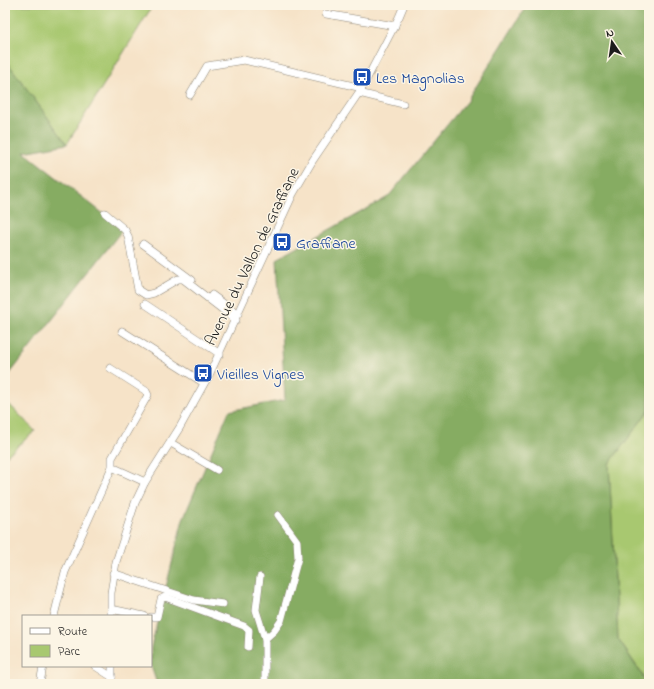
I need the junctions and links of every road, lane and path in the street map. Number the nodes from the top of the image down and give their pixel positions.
1 (404, 5) edge
2 (326, 14) dead end
3 (395, 26) junction
4 (360, 90) junction
5 (190, 95) dead end
6 (402, 104) dead end
7 (105, 213) dead end
8 (143, 244) dead end
9 (146, 304) dead end
10 (237, 317) junction
11 (122, 331) dead end
12 (220, 354) junction
13 (110, 368) dead end
14 (204, 383) junction
15 (171, 443) junction
16 (112, 467) junction
17 (217, 470) dead end
18 (145, 482) junction
19 (278, 515) dead end
20 (113, 573) junction
21 (260, 577) dead end
22 (223, 604) dead end
23 (111, 613) edge
24 (54, 615) edge
25 (133, 615) edge
26 (152, 617) edge
27 (265, 639) junction
28 (248, 647) dead end
29 (43, 667) edge
30 (96, 667) edge
31 (112, 667) edge
32 (112, 680) edge
33 (40, 684) edge
34 (265, 684) edge

1 - 3 street, Avenue du Vallon de Graffiane
2 - 3 street
3 - 4 street, Avenue du Vallon de Graffiane
4 - 5 street
4 - 6 street
4 - 10 street, Avenue du Vallon de Graffiane
7 - 10 street
8 - 10 street
9 - 12 street
10 - 12 street, Avenue du Vallon de Graffiane
11 - 14 street
12 - 14 street, Avenue du Vallon de Graffiane
13 - 16 street
14 - 15 street, Avenue du Vallon de Graffiane
15 - 17 street
15 - 18 street, Avenue du Vallon de Graffiane
16 - 18 street
16 - 24 street
18 - 20 street, Avenue du Vallon de Graffiane
19 - 27 street
20 - 22 street
20 - 23 street, Avenue du Vallon de Graffiane
21 - 27 street
23 - 25 street
26 - 28 street
27 - 34 street
29 - 33 street
30 - 32 street
31 - 32 street

